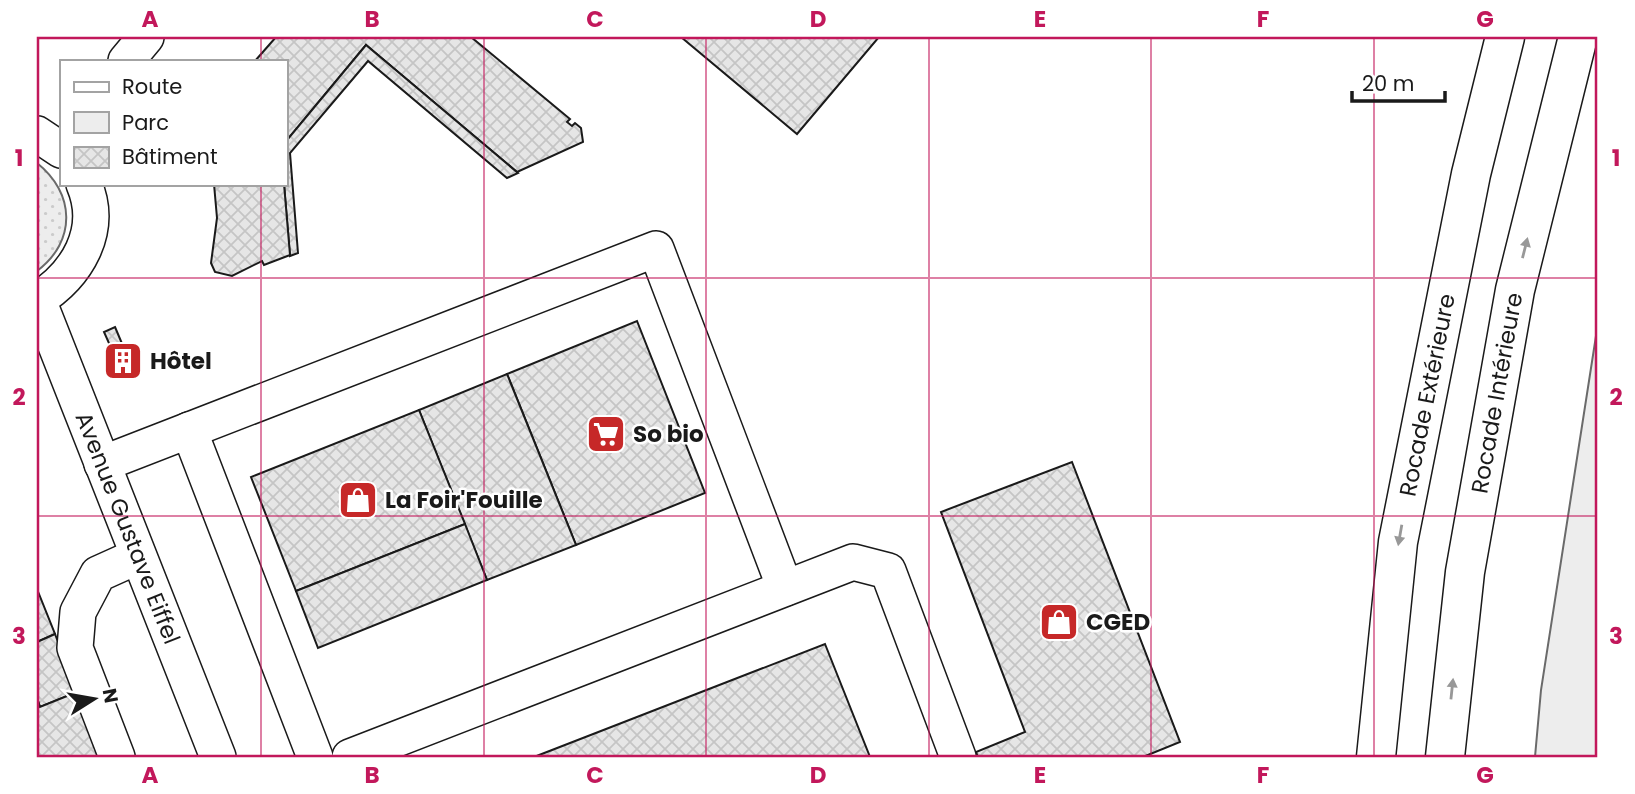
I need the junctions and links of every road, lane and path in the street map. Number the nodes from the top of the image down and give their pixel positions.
1 (146, 37) edge
2 (1484, 37) edge
3 (1505, 37) edge
4 (1578, 37) edge
5 (127, 60) edge
6 (1471, 174) junction
7 (85, 186) edge
8 (37, 300) edge
9 (188, 430) junction
10 (102, 464) junction
11 (138, 556) junction
12 (785, 589) junction
13 (117, 757) edge
14 (218, 757) edge
15 (316, 757) edge
16 (350, 757) edge
17 (958, 757) edge
18 (1376, 757) edge
19 (1445, 757) edge

1 - 5 street
2 - 6 highway
3 - 6 highway, Rocade Extérieure
19 -> 4 highway, Rocade Intérieure
6 -> 18 highway, Rocade Extérieure
7 - 8 street, Avenue Gustave Eiffel
8 - 10 street, Avenue Gustave Eiffel
9 - 10 street
9 - 12 street
9 - 15 street
10 - 11 street, Avenue Gustave Eiffel
11 - 13 street
11 - 14 street, Avenue Gustave Eiffel
12 - 16 street
12 - 17 street

